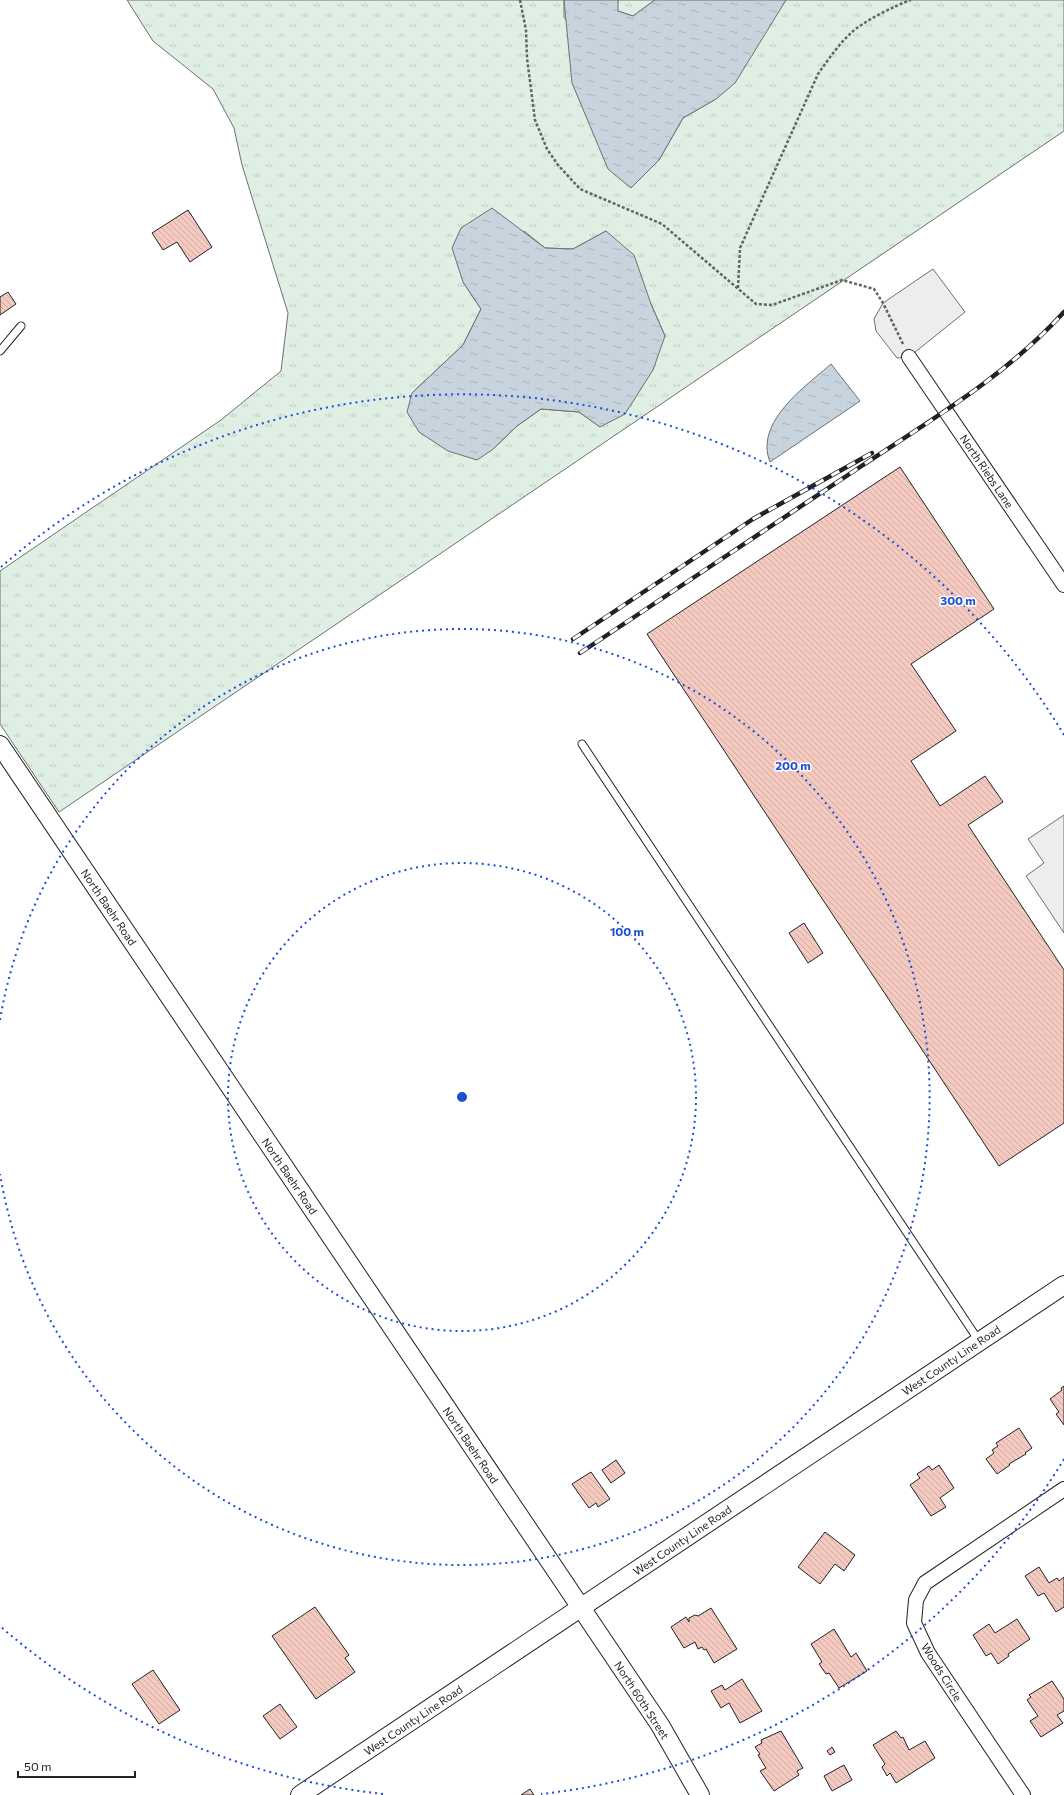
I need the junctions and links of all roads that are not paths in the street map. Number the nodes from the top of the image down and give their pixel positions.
1 (21, 326) dead end
2 (0, 351) edge
3 (909, 357) road end
4 (1064, 585) edge
5 (582, 744) dead end
6 (0, 745) edge
7 (1064, 1285) edge
8 (979, 1341) junction
9 (1064, 1489) edge
10 (580, 1608) junction
11 (300, 1795) edge
12 (700, 1795) edge
13 (1023, 1795) edge

1 - 2 lane
3 - 4 street, North Riebs Lane
5 - 8 lane
6 - 10 street, North Baehr Road
7 - 8 street, West County Line Road
8 - 10 street, West County Line Road
9 - 13 street, Woods Circle
10 - 11 street, West County Line Road
10 - 12 street, North 60th Street

